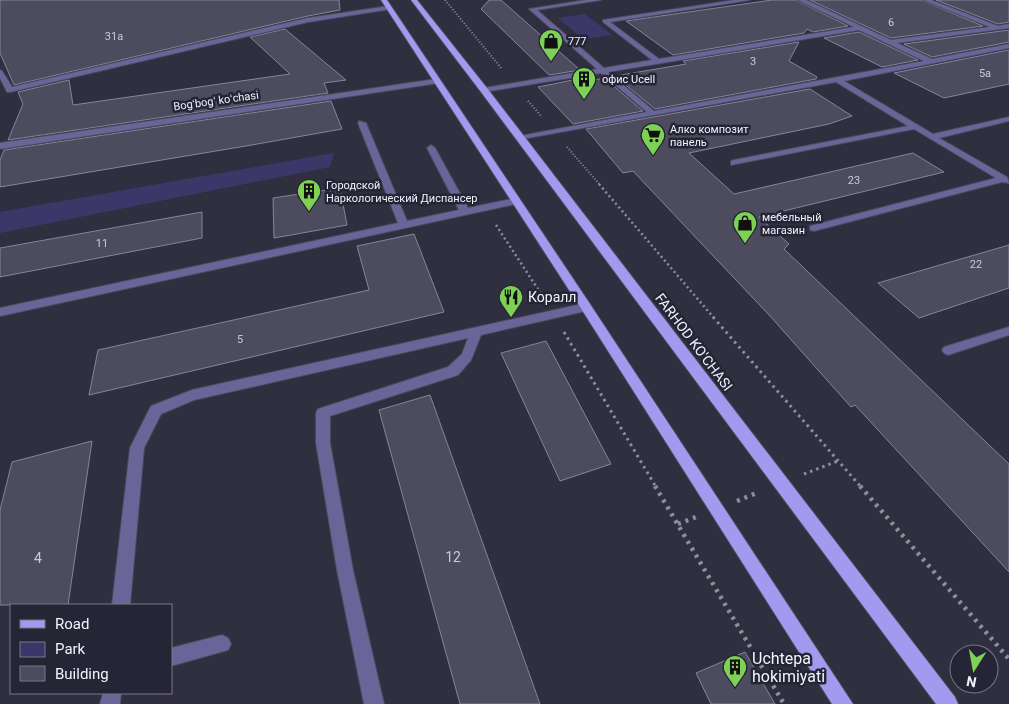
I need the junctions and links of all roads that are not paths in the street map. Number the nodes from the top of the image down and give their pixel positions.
1 (598, 0) edge
2 (747, 0) edge
3 (801, 0) edge
4 (926, 0) edge
5 (416, 1) edge
6 (385, 2) edge
7 (1009, 26) edge
8 (860, 28) junction
9 (998, 28) junction
10 (890, 42) junction
11 (1009, 46) edge
12 (658, 61) junction
13 (932, 62) junction
14 (603, 70) junction
15 (0, 72) edge
16 (837, 80) junction
17 (436, 81) junction
18 (484, 90) junction
19 (652, 114) junction
20 (1009, 119) edge
21 (362, 123) dead end
22 (914, 127) junction
23 (932, 137) junction
24 (520, 138) junction
25 (0, 146) edge
26 (431, 148) dead end
27 (734, 163) dead end
28 (1007, 181) edge
29 (516, 201) junction
30 (466, 212) junction
31 (404, 226) junction
32 (814, 228) dead end
33 (586, 307) junction
34 (0, 312) edge
35 (1009, 331) edge
36 (476, 333) junction
37 (948, 350) dead end
38 (120, 604) edge
39 (222, 644) dead end
40 (172, 657) edge
41 (374, 704) edge
42 (843, 704) edge
43 (948, 704) edge

1 - 14 lane
2 - 12 lane
3 - 8 lane
4 - 9 lane
5 - 18 main road, FARHOD KO'CHASI
6 - 15 lane
6 - 17 main road
7 - 9 lane
8 - 10 lane
8 - 12 lane
9 - 10 lane
10 - 13 lane
11 - 13 lane
12 - 14 lane
13 - 16 lane
14 - 18 lane
14 - 19 lane
16 - 19 lane
16 - 22 lane
17 - 25 lane, Bogʻbogʻ koʻchasi
17 - 29 main road
18 - 24 main road, FARHOD KO'CHASI
19 - 24 lane
20 - 23 lane
21 - 31 lane
22 - 23 lane
22 - 27 lane
23 - 28 lane
24 - 43 main road, FARHOD KO'CHASI
26 - 30 lane
28 - 32 lane
29 - 30 lane
29 - 33 main road
30 - 31 lane
31 - 34 lane
33 - 36 lane
33 - 42 main road
35 - 37 lane
36 - 38 lane
36 - 41 lane
39 - 40 lane

